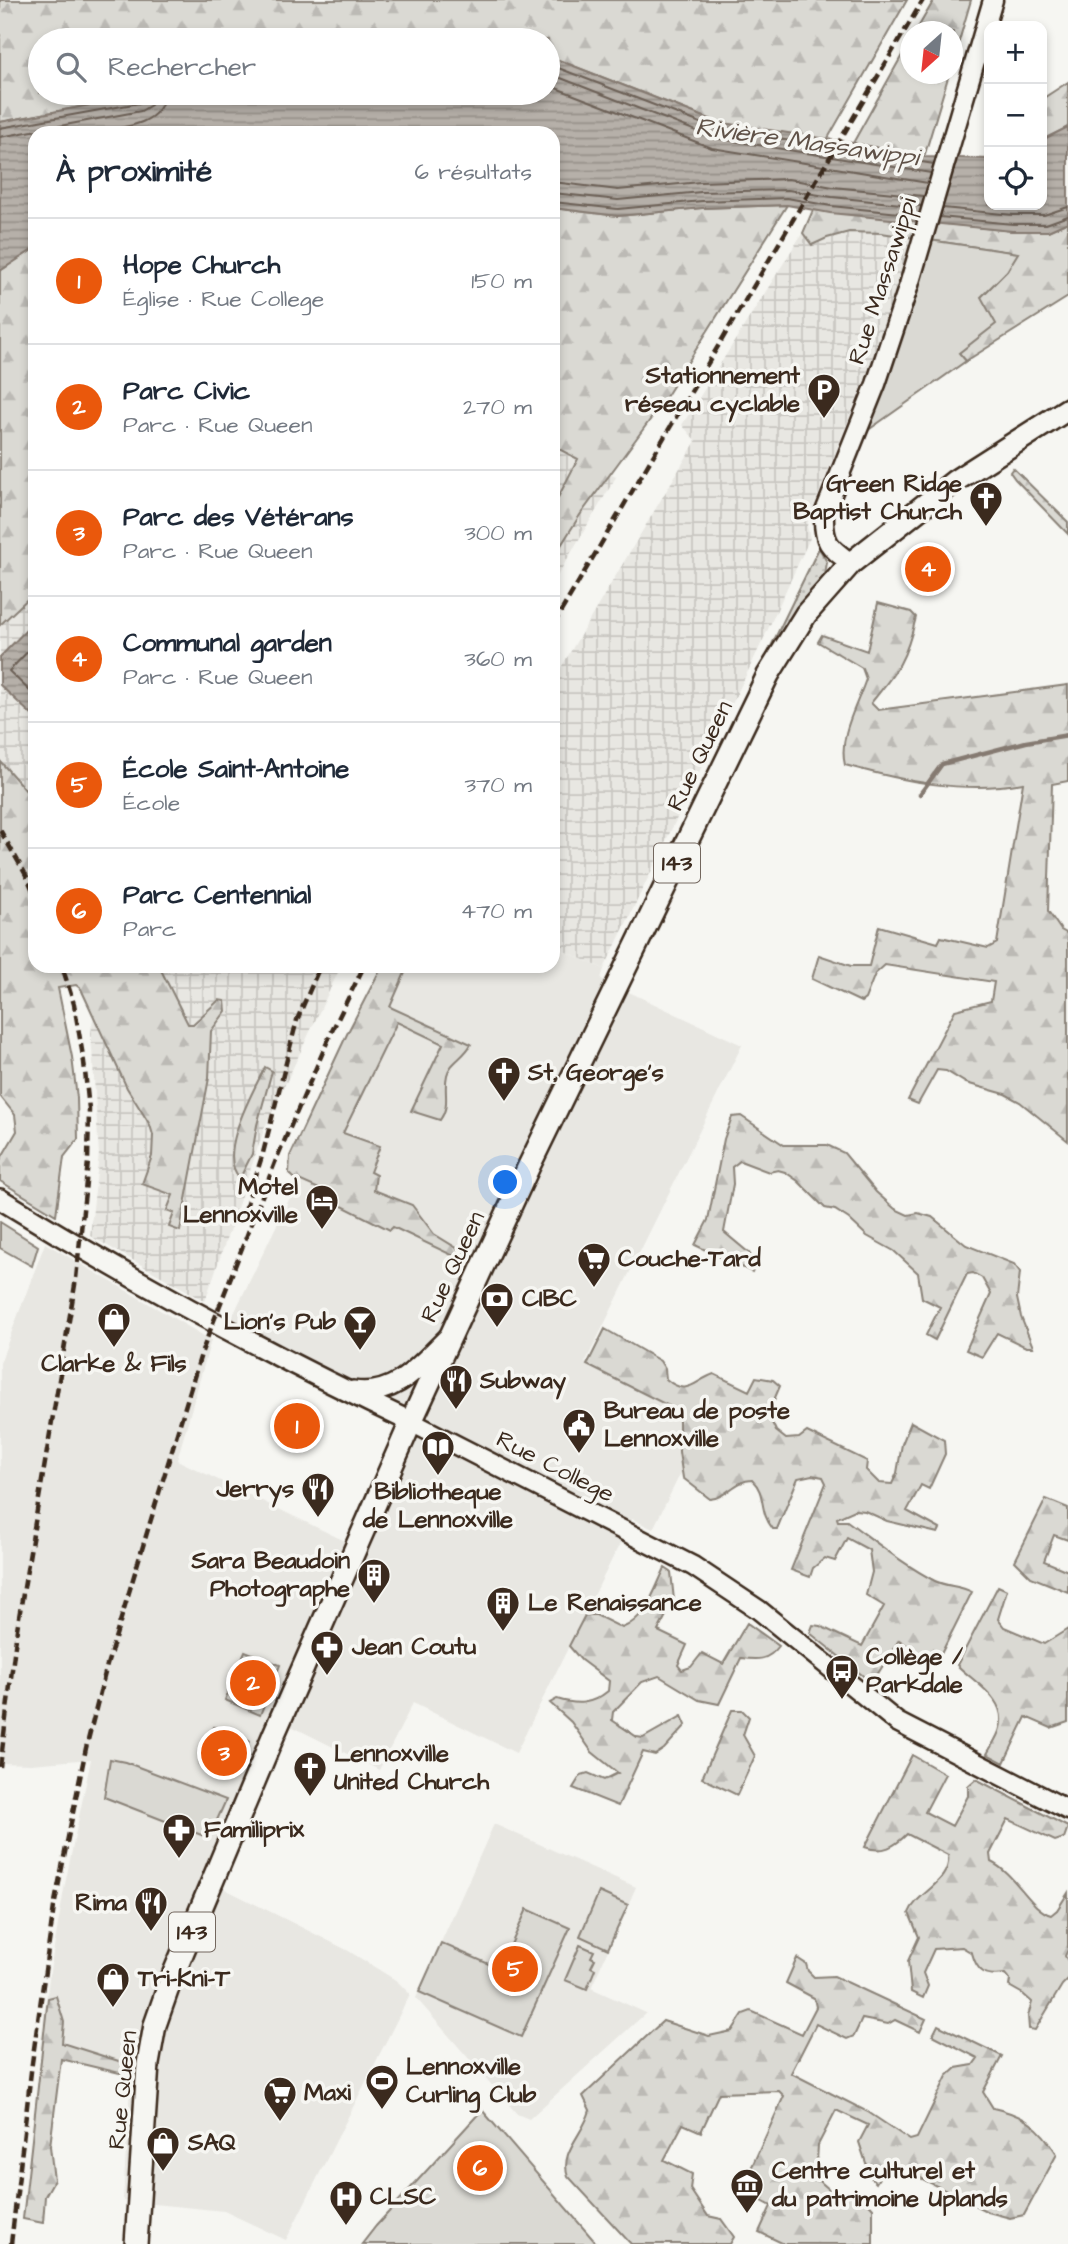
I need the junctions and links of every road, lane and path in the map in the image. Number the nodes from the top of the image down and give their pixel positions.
1 (993, 0) edge
2 (1068, 409) edge
3 (851, 563) junction
4 (0, 1199) edge
5 (450, 1336) junction
6 (339, 1388) junction
7 (411, 1422) junction
8 (1068, 1810) edge
9 (136, 2244) edge

1 - 3 street, Rue Massawippi
2 - 3 main road, Rue Queen / 143
3 - 5 main road, Rue Queen / 143
4 - 6 main road, Rue College
5 - 6 main road
5 - 7 main road, Rue Queen / 143
6 - 7 main road, Rue College
7 - 8 street, Rue College
7 - 9 main road, Rue Queen / 143

